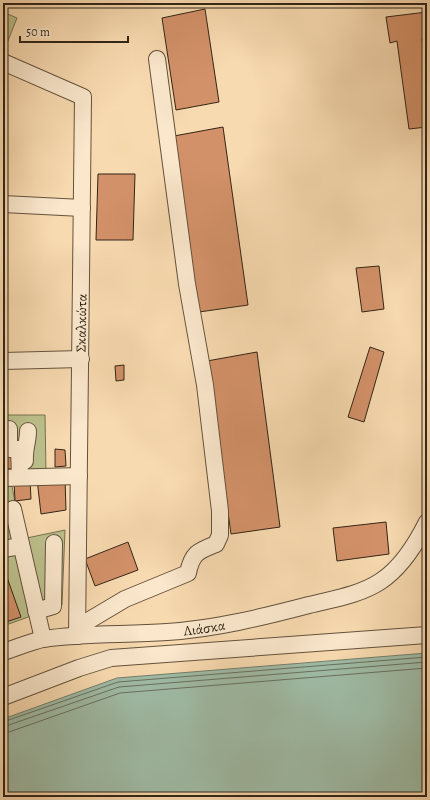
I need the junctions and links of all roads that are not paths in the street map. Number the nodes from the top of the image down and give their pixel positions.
1 (157, 59) dead end
2 (3, 62) edge
3 (3, 204) edge
4 (82, 208) junction
5 (81, 359) junction
6 (3, 361) edge
7 (6, 429) edge
8 (79, 476) junction
9 (23, 477) junction
10 (3, 478) edge
11 (6, 507) edge
12 (427, 522) edge
13 (54, 543) dead end
14 (22, 546) junction
15 (3, 549) edge
16 (36, 611) junction
17 (427, 635) edge
18 (77, 636) junction
19 (43, 640) junction
20 (3, 652) edge
21 (3, 697) edge

1 - 18 street
2 - 4 street, Σκαλκώτα
3 - 4 street
4 - 5 street, Σκαλκώτα
5 - 6 street
5 - 8 street, Σκαλκώτα
7 - 9 street
7 - 9 street
8 - 9 street
8 - 18 street, Σκαλκώτα
9 - 10 street
11 - 14 street
12 - 18 street, Λιάσκα
13 - 16 street
14 - 15 street
14 - 16 street
16 - 19 street
17 - 21 street
18 - 19 street, Λιάσκα
19 - 20 street, Λιάσκα

